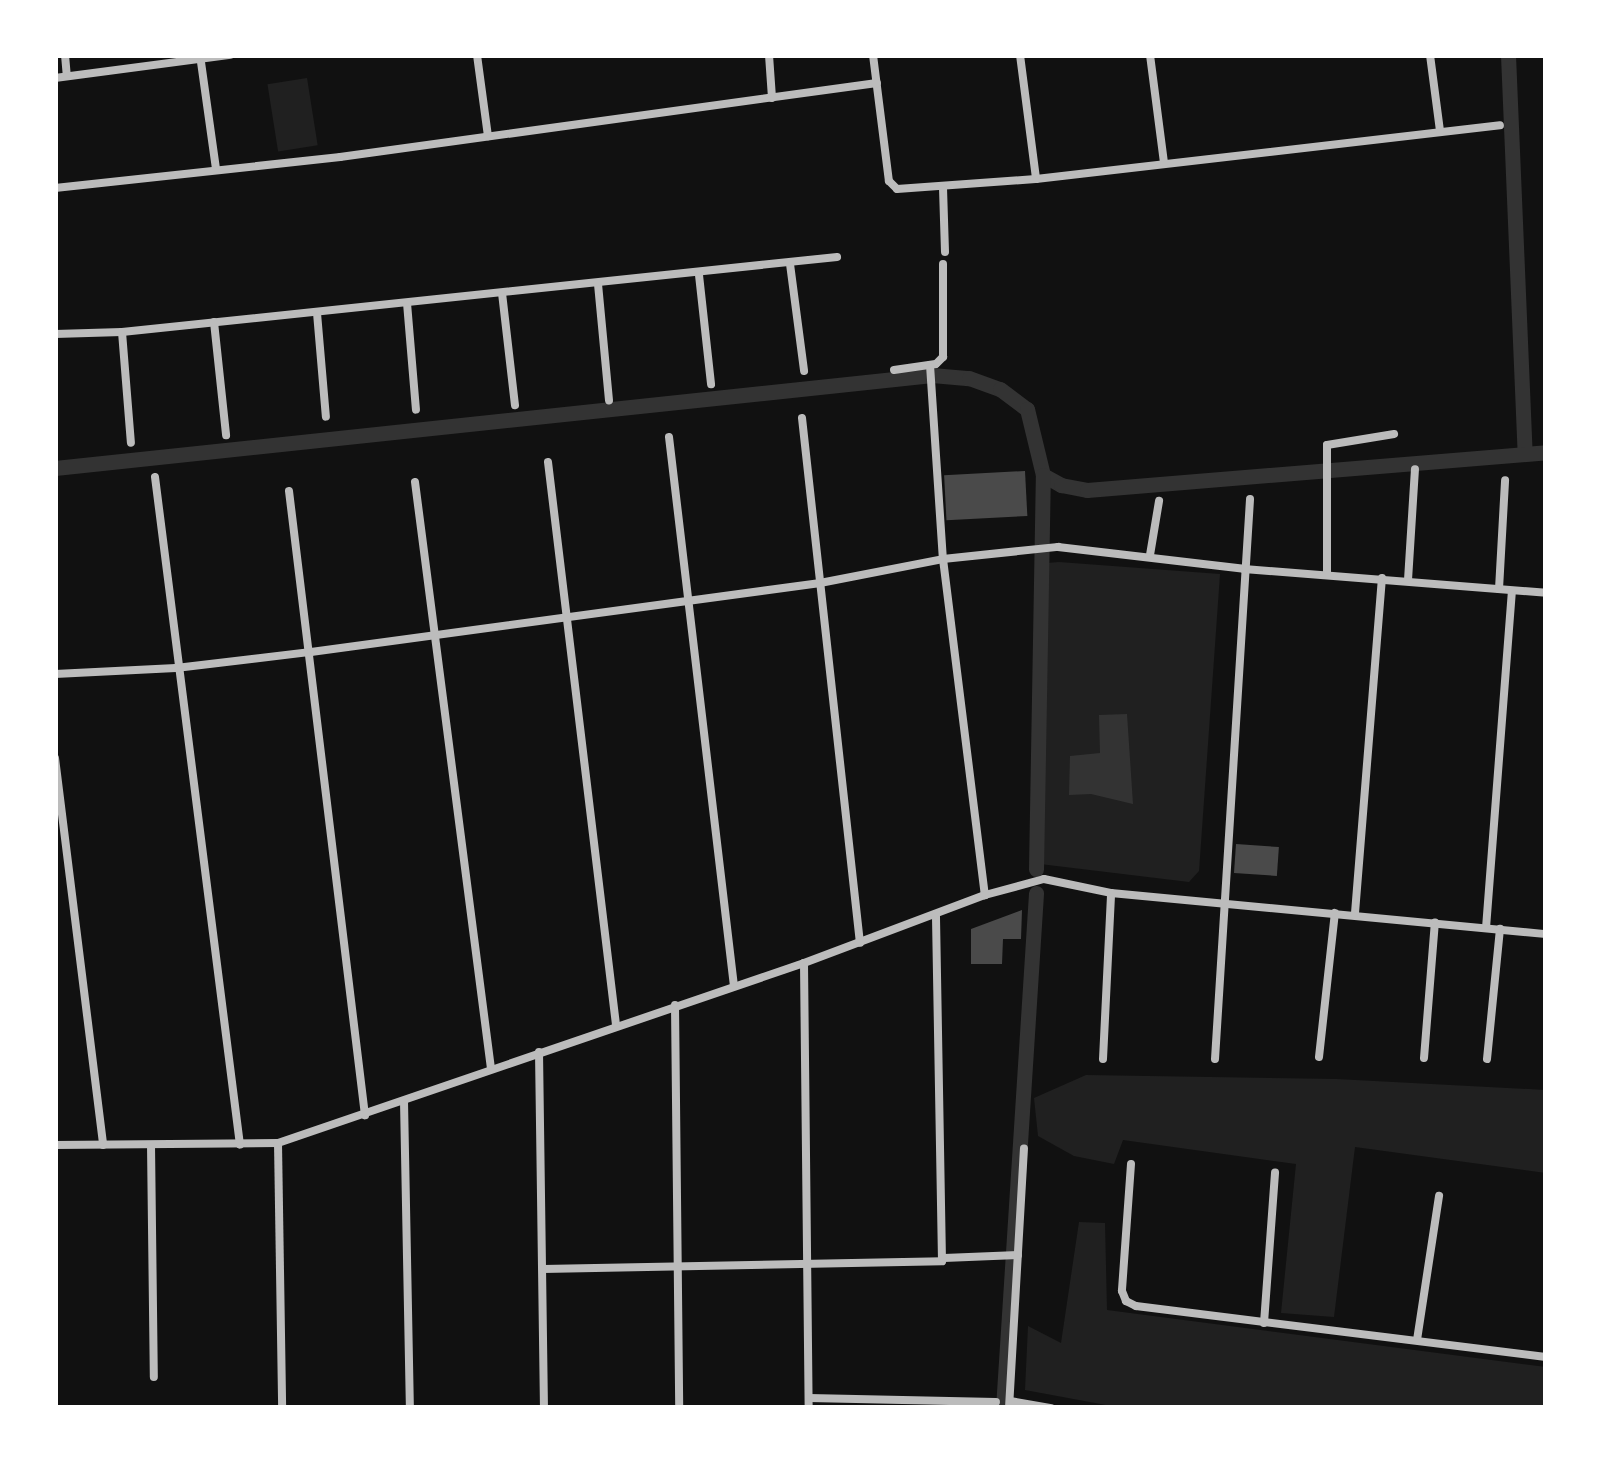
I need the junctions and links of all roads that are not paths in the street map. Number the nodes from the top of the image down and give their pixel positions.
1 (64, 55) edge
2 (230, 55) edge
3 (477, 55) edge
4 (769, 55) edge
5 (873, 55) edge
6 (1020, 55) edge
7 (1150, 55) edge
8 (1430, 55) edge
9 (200, 57) edge
10 (67, 76) junction
11 (55, 78) edge
12 (877, 83) junction
13 (772, 98) junction
14 (1500, 125) dead end
15 (1440, 131) junction
16 (488, 136) junction
17 (1164, 163) junction
18 (216, 169) junction
19 (1036, 179) junction
20 (55, 188) edge
21 (943, 188) junction
22 (945, 252) dead end
23 (837, 257) dead end
24 (790, 264) junction
25 (942, 264) dead end
26 (699, 275) junction
27 (598, 284) junction
28 (502, 293) junction
29 (406, 303) junction
30 (318, 313) junction
31 (214, 322) junction
32 (122, 332) junction
33 (55, 334) edge
34 (930, 367) junction
35 (894, 370) dead end
36 (804, 371) dead end
37 (711, 384) dead end
38 (609, 400) dead end
39 (515, 405) dead end
40 (416, 410) dead end
41 (326, 418) dead end
42 (802, 418) dead end
43 (1394, 434) dead end
44 (226, 435) dead end
45 (669, 437) dead end
46 (131, 443) dead end
47 (548, 462) dead end
48 (1416, 468) dead end
49 (155, 477) dead end
50 (1505, 480) dead end
51 (416, 482) dead end
52 (288, 491) dead end
53 (1250, 499) dead end
54 (1159, 501) dead end
55 (1150, 555) junction
56 (943, 559) junction
57 (1244, 568) junction
58 (1327, 575) junction
59 (1382, 578) junction
60 (1408, 580) junction
61 (820, 583) junction
62 (1499, 590) junction
63 (1512, 590) junction
64 (1546, 593) edge
65 (690, 601) junction
66 (566, 616) junction
67 (436, 636) junction
68 (311, 652) junction
69 (176, 668) junction
70 (55, 674) edge
71 (55, 758) edge
72 (1111, 893) junction
73 (984, 895) junction
74 (1225, 902) junction
75 (1336, 913) junction
76 (936, 914) junction
77 (1355, 914) junction
78 (1435, 922) junction
79 (1486, 928) junction
80 (1500, 928) junction
81 (1546, 934) edge
82 (860, 943) junction
83 (804, 963) junction
84 (734, 986) junction
85 (675, 1005) junction
86 (616, 1025) junction
87 (539, 1052) junction
88 (1320, 1057) dead end
89 (1214, 1058) dead end
90 (1424, 1058) dead end
91 (1102, 1059) dead end
92 (1486, 1059) dead end
93 (491, 1069) junction
94 (404, 1101) junction
95 (365, 1115) junction
96 (278, 1143) junction
97 (55, 1144) edge
98 (102, 1145) junction
99 (152, 1145) junction
100 (240, 1145) junction
101 (1024, 1148) dead end
102 (1131, 1164) dead end
103 (1275, 1172) dead end
104 (1439, 1196) dead end
105 (1016, 1255) junction
106 (942, 1260) junction
107 (806, 1264) junction
108 (678, 1266) junction
109 (543, 1269) junction
110 (1264, 1323) junction
111 (1417, 1340) junction
112 (1546, 1356) edge
113 (154, 1377) dead end
114 (996, 1402) dead end
115 (810, 1403) edge
116 (1009, 1405) edge
117 (282, 1408) edge
118 (410, 1408) edge
119 (544, 1408) edge
120 (678, 1408) edge
121 (1051, 1408) edge

1 - 10 street
2 - 9 street
3 - 16 street
4 - 13 street
5 - 12 street
6 - 19 street
7 - 17 street
8 - 15 street
9 - 10 street
9 - 18 street
10 - 11 street
12 - 13 street
12 - 21 street
13 - 16 street
14 - 15 street
15 - 17 street
16 - 18 street
17 - 19 street
18 - 20 street
19 - 21 street
21 - 22 street
23 - 24 street
24 - 26 street
24 - 36 street
25 - 34 street
26 - 27 street
26 - 37 street
27 - 28 street
27 - 38 street
28 - 29 street
28 - 39 street
29 - 30 street
29 - 40 street
30 - 31 street
30 - 41 street
31 - 32 street
31 - 44 street
32 - 33 street
32 - 46 street
34 - 35 street
34 - 56 street
42 - 61 street
43 - 58 street
45 - 65 street
47 - 66 street
48 - 60 street
49 - 69 street
50 - 62 street
51 - 67 street
52 - 68 street
53 - 57 street
54 - 55 street
55 - 56 street
55 - 57 street
56 - 61 street
56 - 73 street
57 - 58 street
57 - 74 street
58 - 59 street
59 - 60 street
59 - 77 street
60 - 62 street
61 - 65 street
61 - 82 street
62 - 63 street
63 - 64 street
63 - 79 street
65 - 66 street
65 - 84 street
66 - 67 street
66 - 86 street
67 - 68 street
67 - 93 street
68 - 69 street
68 - 95 street
69 - 70 street
69 - 100 street
71 - 98 street
72 - 73 street
72 - 74 street
72 - 91 street
73 - 76 street
74 - 75 street
74 - 89 street
75 - 77 street
75 - 88 street
76 - 82 street
76 - 106 street
77 - 78 street
78 - 79 street
78 - 90 street
79 - 80 street
80 - 81 street
80 - 92 street
82 - 83 street
83 - 84 street
83 - 107 street
84 - 85 street
85 - 86 street
85 - 108 street
86 - 87 street
87 - 93 street
87 - 109 street
93 - 94 street
94 - 95 street
94 - 118 street
95 - 96 street
96 - 100 street
96 - 117 street
97 - 98 street
98 - 99 street
99 - 100 street
99 - 113 street
101 - 105 street
102 - 110 street
103 - 110 street
104 - 111 street
105 - 106 street
105 - 116 street
106 - 107 street
107 - 108 street
107 - 115 street
108 - 109 street
108 - 120 street
109 - 119 street
110 - 111 street
111 - 112 street
114 - 115 street
116 - 121 street

